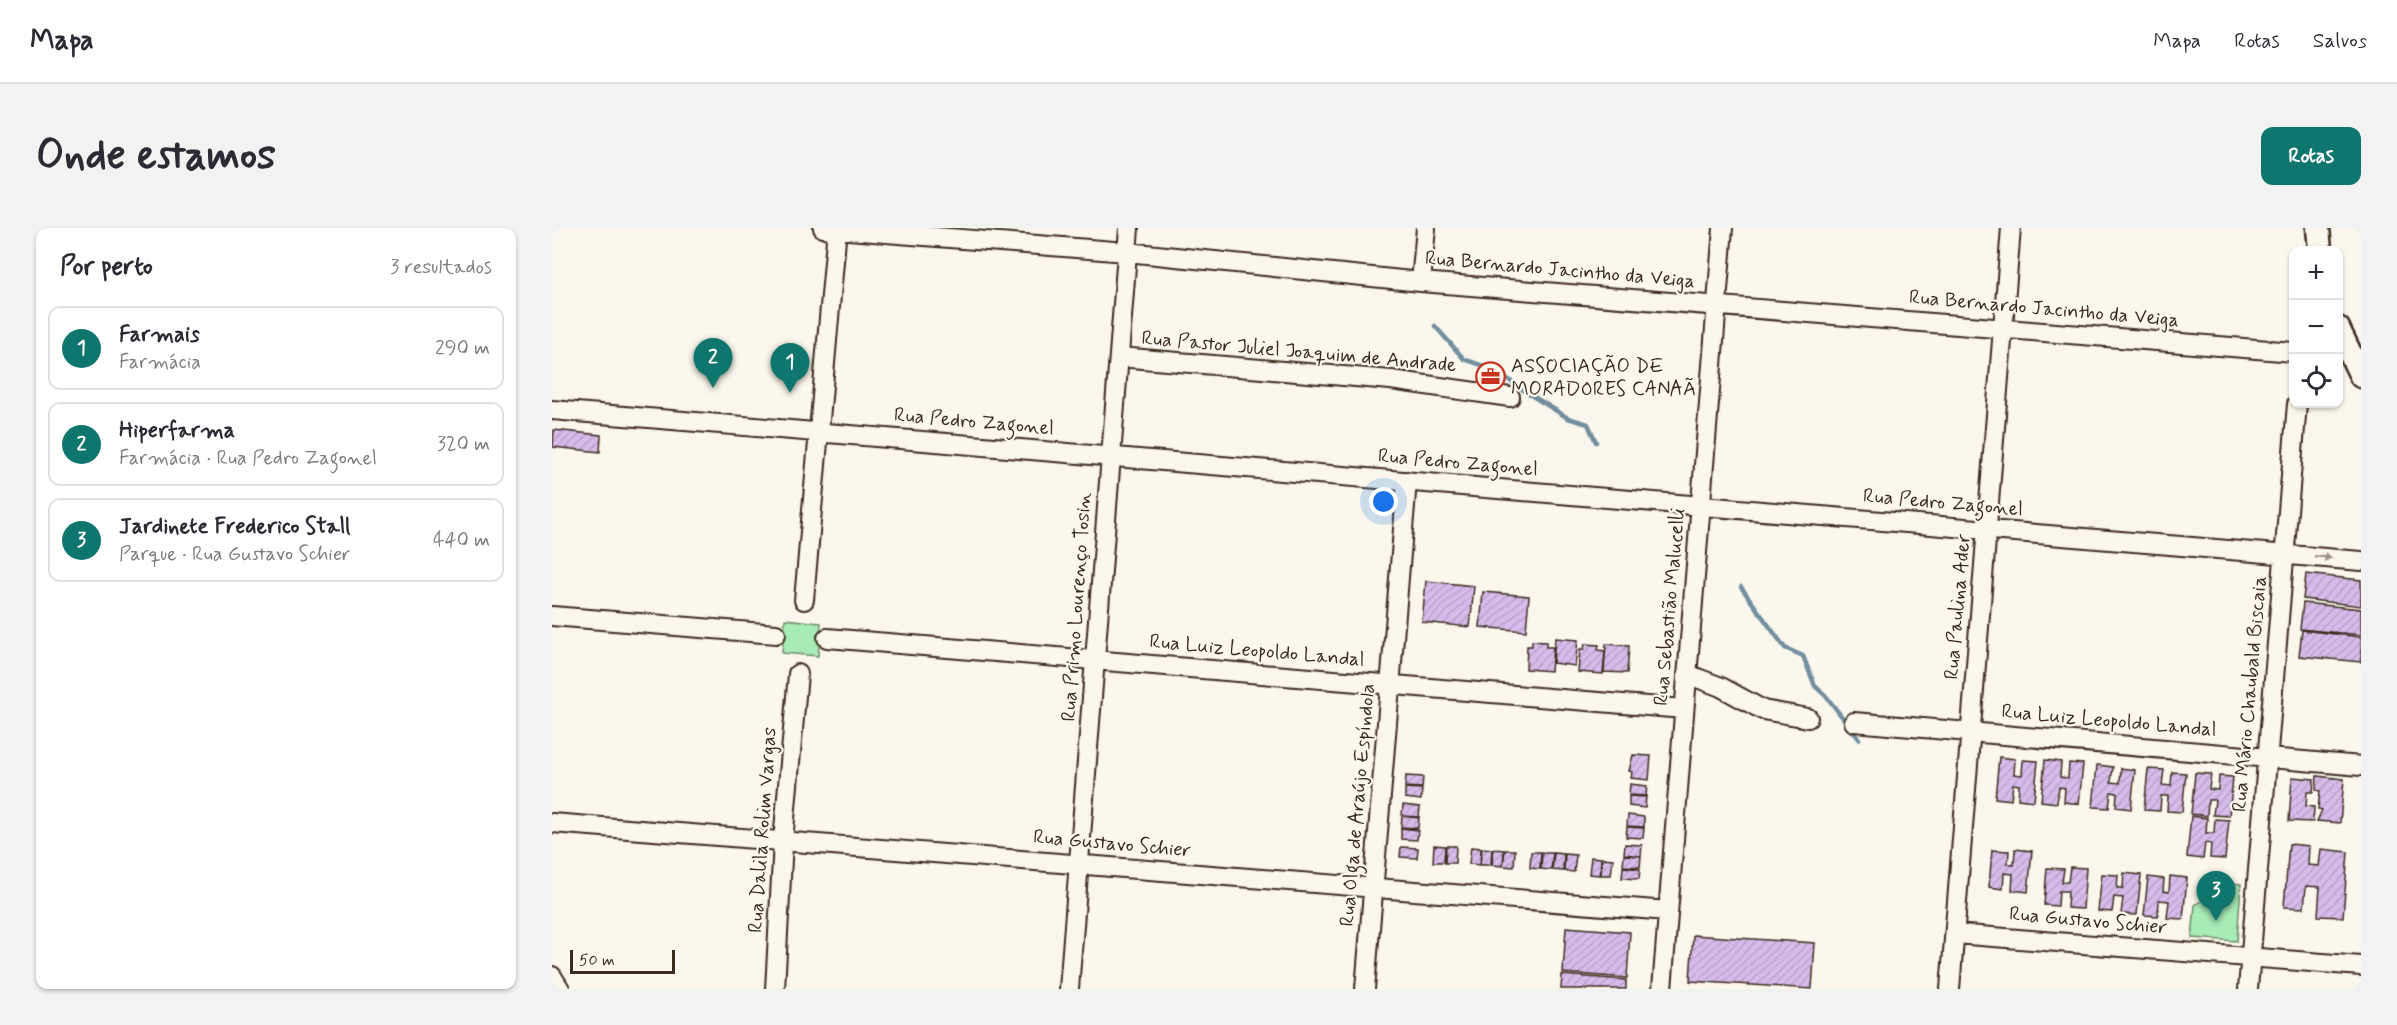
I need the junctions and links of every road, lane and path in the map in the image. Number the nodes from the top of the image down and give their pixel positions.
1 (832, 228) edge
2 (1129, 228) edge
3 (1426, 228) edge
4 (1723, 228) edge
5 (2011, 228) edge
6 (2318, 228) edge
7 (2320, 246) edge
8 (1127, 252) junction
9 (1421, 282) junction
10 (1717, 305) junction
11 (2003, 328) junction
12 (2343, 339) edge
13 (2289, 352) edge
14 (1119, 357) junction
15 (2353, 361) edge
16 (1510, 397) dead end
17 (2297, 408) edge
18 (552, 410) edge
19 (819, 432) junction
20 (1111, 456) junction
21 (1407, 481) junction
22 (1701, 506) junction
23 (1987, 530) junction
24 (2285, 554) junction
25 (2361, 561) edge
26 (804, 600) dead end
27 (552, 616) edge
28 (776, 634) dead end
29 (826, 638) dead end
30 (1095, 660) junction
31 (798, 674) dead end
32 (1687, 674) junction
33 (1390, 685) junction
34 (1684, 709) junction
35 (1808, 718) dead end
36 (1854, 722) dead end
37 (1971, 732) junction
38 (2268, 758) junction
39 (2361, 766) edge
40 (552, 823) edge
41 (783, 841) junction
42 (1079, 864) junction
43 (1374, 887) junction
44 (1668, 911) junction
45 (1955, 934) junction
46 (2251, 957) junction
47 (2361, 966) edge
48 (552, 976) edge
49 (560, 989) edge
50 (775, 989) edge
51 (1069, 989) edge
52 (1365, 989) edge
53 (1662, 989) edge
54 (1950, 989) edge
55 (2248, 989) edge

1 - 8 street, Rua Bernardo Jacintho da Veiga
1 - 19 street
2 - 8 street, Rua Primo Lourenço Tosin
3 - 9 street
4 - 10 street, Rua Sebastião Malucelli
5 - 11 street, Rua Paulina Ader
6 - 7 main road
8 - 9 street, Rua Bernardo Jacintho da Veiga
8 - 14 street, Rua Primo Lourenço Tosin
9 - 10 street, Rua Bernardo Jacintho da Veiga
10 - 11 street, Rua Bernardo Jacintho da Veiga
10 - 22 street, Rua Sebastião Malucelli
11 - 13 street, Rua Bernardo Jacintho da Veiga
11 - 23 street, Rua Paulina Ader
12 - 15 main road
14 - 16 street, Rua Pastor Juliel Joaquim de Andrade
14 - 20 street, Rua Primo Lourenço Tosin
17 - 24 street, Rua Mário Chaubald Biscaia
18 - 19 street, Rua Pedro Zagonel
19 - 20 street, Rua Pedro Zagonel
19 - 26 street
20 - 21 street, Rua Pedro Zagonel
20 - 30 street, Rua Primo Lourenço Tosin
21 - 22 street, Rua Pedro Zagonel
21 - 33 street, Rua Olga de Araújo Espíndola
22 - 23 street, Rua Pedro Zagonel
22 - 32 street, Rua Sebastião Malucelli
23 - 24 street, Rua Pedro Zagonel
23 - 37 street, Rua Paulina Ader
24 -> 25 street, Rua Pedro Zagonel
24 - 38 street, Rua Mário Chaubald Biscaia
27 - 28 street
29 - 30 street, Rua Luiz Leopoldo Landal
30 - 33 street, Rua Luiz Leopoldo Landal
30 - 42 street, Rua Primo Lourenço Tosin
31 - 41 street, Rua Dalila Rolim Vargas
32 - 34 street, Rua Sebastião Malucelli
32 - 35 street
33 - 34 street, Rua Luiz Leopoldo Landal
33 - 43 street, Rua Olga de Araújo Espíndola
34 - 44 street, Rua Sebastião Malucelli
36 - 37 street, Rua Luiz Leopoldo Landal
37 - 38 street, Rua Luiz Leopoldo Landal
37 - 45 street, Rua Paulina Ader
38 - 39 street, Rua Luiz Leopoldo Landal
38 - 46 street, Rua Mário Chaubald Biscaia
40 - 41 street, Rua Gustavo Schier
41 - 42 street, Rua Gustavo Schier
41 - 50 street, Rua Dalila Rolim Vargas
42 - 43 street, Rua Gustavo Schier
42 - 51 street, Rua Primo Lourenço Tosin
43 - 44 street, Rua Gustavo Schier
43 - 52 street, Rua Olga de Araújo Espíndola
44 - 53 street, Rua Sebastião Malucelli
45 - 46 street, Rua Gustavo Schier
45 - 54 street, Rua Paulina Ader
46 - 47 street, Rua Gustavo Schier
46 - 55 street, Rua Mário Chaubald Biscaia
48 - 49 street

